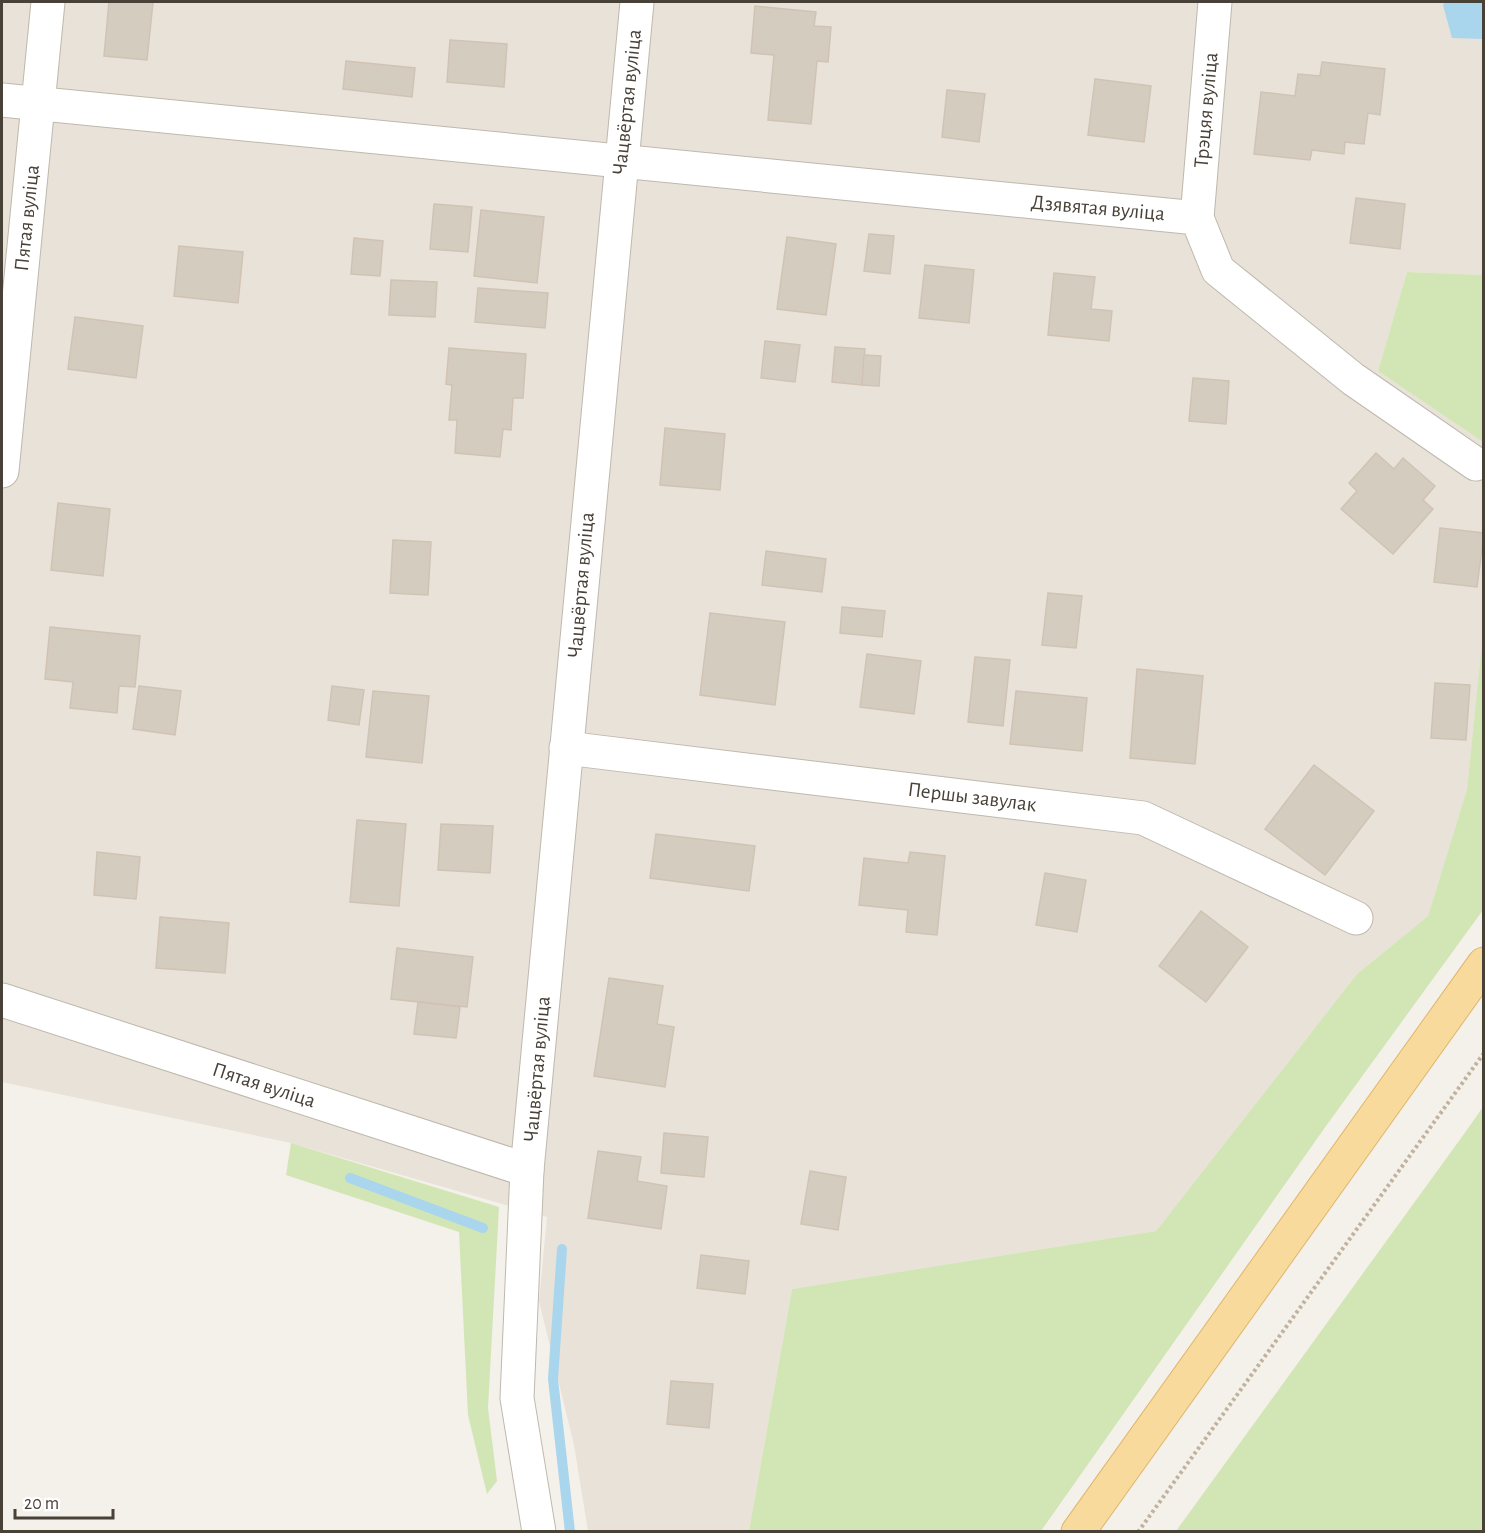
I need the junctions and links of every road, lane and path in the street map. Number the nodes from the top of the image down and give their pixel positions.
1 (48, 2) edge
2 (637, 2) edge
3 (1215, 2) edge
4 (2, 100) edge
5 (39, 104) junction
6 (621, 162) junction
7 (1197, 218) junction
8 (1476, 465) dead end
9 (2, 471) edge
10 (566, 748) junction
11 (1356, 918) dead end
12 (1484, 964) edge
13 (2, 1000) edge
14 (1484, 1053) edge
15 (527, 1170) junction
16 (539, 1532) edge
17 (1078, 1532) edge
18 (1138, 1532) edge

1 - 5 street, Пятая вуліца
2 - 6 street, Чацвёртая вуліца
3 - 7 street, Трэцяя вуліца
4 - 5 street, Дзявятая вуліца
5 - 6 street, Дзявятая вуліца
5 - 9 street, Пятая вуліца
6 - 7 street, Дзявятая вуліца
6 - 10 street, Чацвёртая вуліца
7 - 8 street
10 - 11 street, Першы завулак
10 - 15 street, Чацвёртая вуліца
12 - 17 main road
13 - 15 street, Пятая вуліца
14 - 18 path
15 - 16 street, Чацвёртая вуліца

